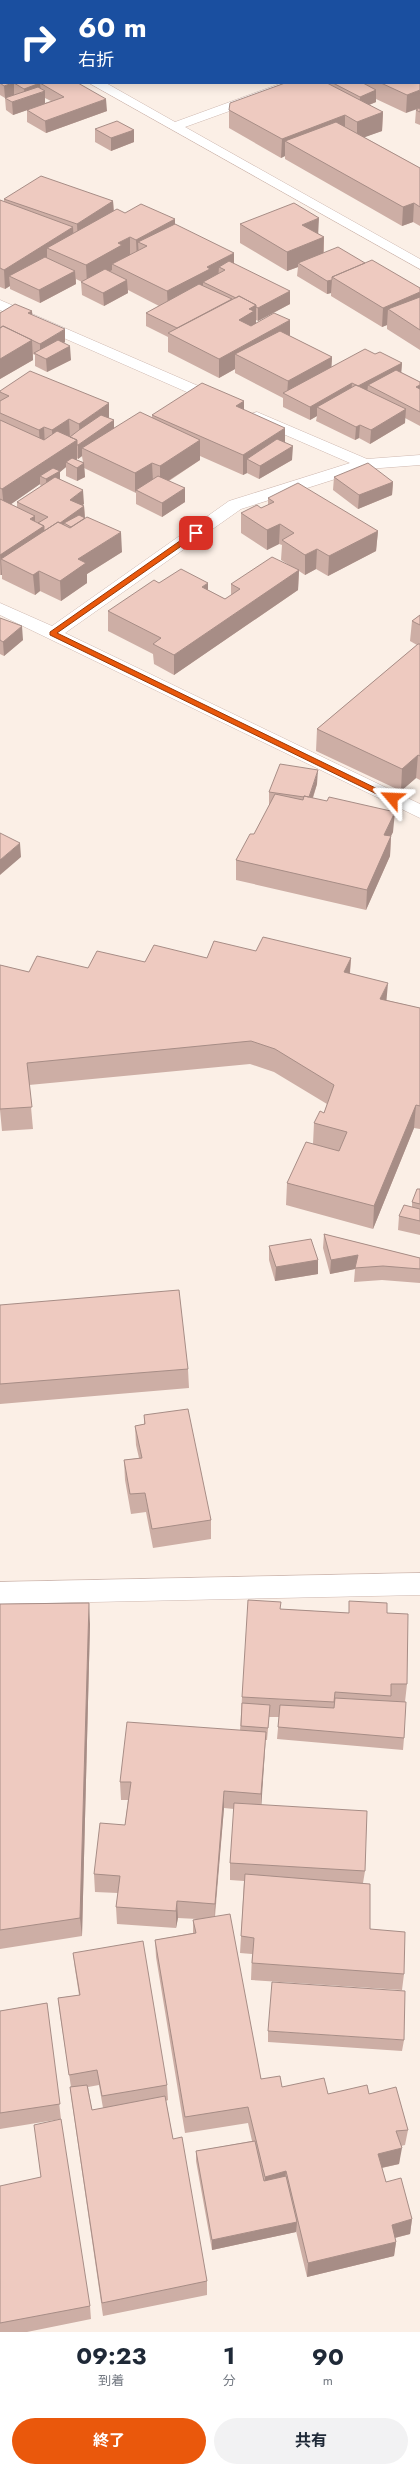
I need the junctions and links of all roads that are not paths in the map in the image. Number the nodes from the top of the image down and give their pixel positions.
1 (98, 84) edge
2 (291, 84) edge
3 (176, 126) junction
4 (420, 265) edge
5 (0, 304) edge
6 (420, 460) edge
7 (364, 464) junction
8 (0, 608) edge
9 (52, 634) junction
10 (420, 812) edge
11 (420, 1584) edge
12 (0, 1593) edge

1 - 3 street
2 - 3 street
3 - 4 street
5 - 7 street
6 - 7 street
7 - 9 street
8 - 9 street
9 - 10 street
11 - 12 street

